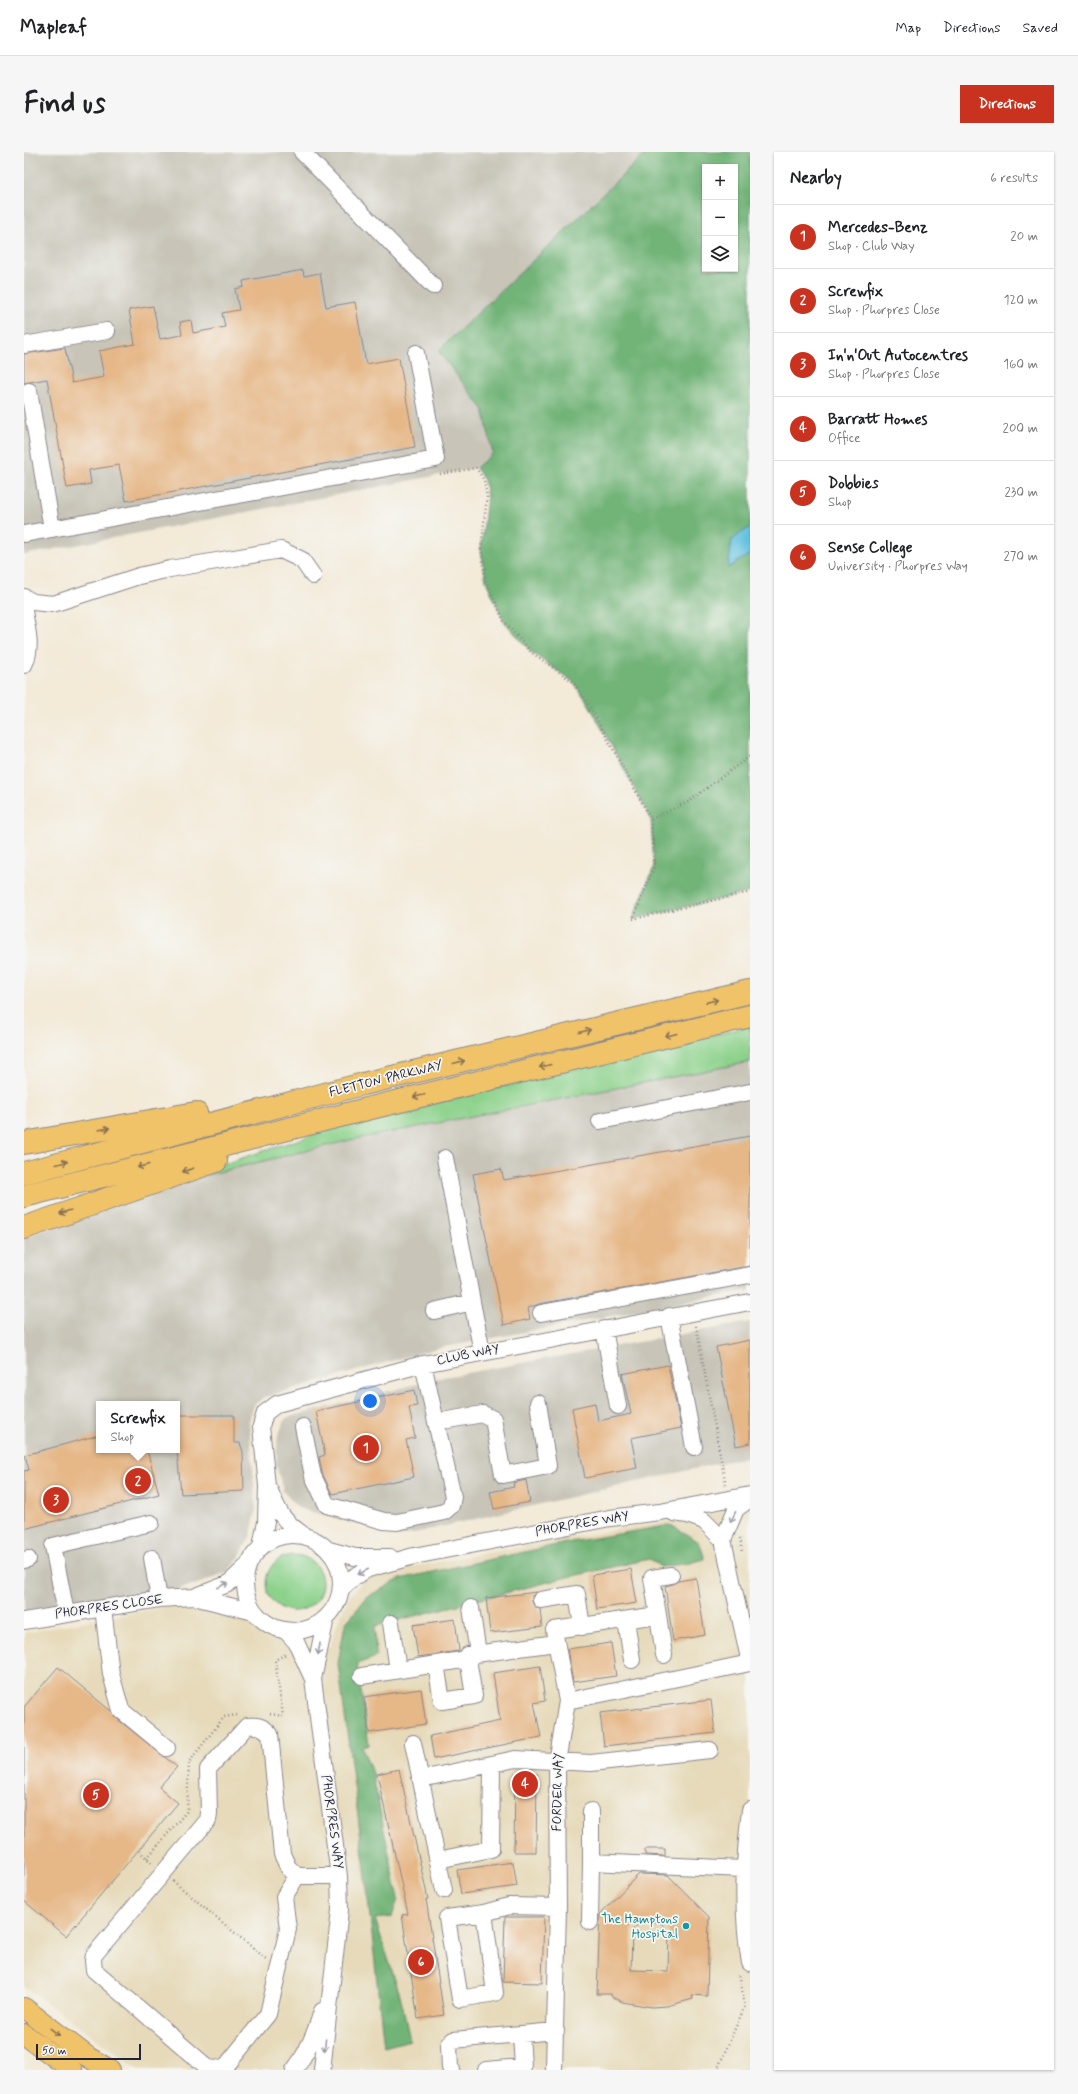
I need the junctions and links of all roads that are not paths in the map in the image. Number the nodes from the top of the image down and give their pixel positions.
1 (302, 152) edge
2 (433, 286) dead end
3 (107, 331) dead end
4 (24, 345) edge
5 (416, 353) dead end
6 (29, 391) dead end
7 (52, 529) junction
8 (24, 534) edge
9 (313, 576) dead end
10 (24, 597) edge
11 (24, 611) edge
12 (24, 665) edge
13 (750, 992) edge
14 (750, 1016) edge
15 (363, 1084) junction
16 (750, 1092) edge
17 (371, 1108) junction
18 (600, 1121) dead end
19 (24, 1143) edge
20 (445, 1158) dead end
21 (24, 1173) edge
22 (24, 1196) edge
23 (24, 1228) edge
24 (750, 1275) edge
25 (472, 1302) junction
26 (750, 1302) edge
27 (434, 1311) dead end
28 (541, 1313) dead end
29 (669, 1316) junction
30 (604, 1329) junction
31 (482, 1352) junction
32 (423, 1364) junction
33 (538, 1403) dead end
34 (618, 1406) dead end
35 (436, 1422) junction
36 (303, 1427) dead end
37 (694, 1447) dead end
38 (267, 1486) junction
39 (750, 1488) edge
40 (750, 1495) edge
41 (750, 1499) edge
42 (660, 1512) junction
43 (610, 1518) junction
44 (151, 1523) dead end
45 (305, 1536) junction
46 (723, 1540) junction
47 (262, 1546) junction
48 (329, 1550) junction
49 (414, 1556) junction
50 (152, 1558) dead end
51 (248, 1565) junction
52 (671, 1575) dead end
53 (342, 1588) junction
54 (194, 1597) junction
55 (159, 1599) junction
56 (541, 1600) dead end
57 (103, 1608) junction
58 (471, 1608) dead end
59 (254, 1612) junction
60 (66, 1613) junction
61 (658, 1615) junction
62 (326, 1618) junction
63 (626, 1620) junction
64 (24, 1621) edge
65 (391, 1623) dead end
66 (582, 1627) junction
67 (286, 1631) junction
68 (556, 1643) junction
69 (664, 1655) dead end
70 (473, 1656) junction
71 (632, 1660) dead end
72 (750, 1663) edge
73 (436, 1664) junction
74 (398, 1670) junction
75 (362, 1676) dead end
76 (313, 1679) junction
77 (567, 1701) junction
78 (413, 1743) dead end
79 (168, 1748) dead end
80 (710, 1750) dead end
81 (557, 1763) junction
82 (492, 1764) junction
83 (422, 1779) junction
84 (750, 1810) edge
85 (591, 1811) dead end
86 (438, 1860) junction
87 (591, 1862) junction
88 (743, 1870) junction
89 (297, 1876) junction
90 (339, 1876) junction
91 (444, 1890) dead end
92 (558, 1906) junction
93 (484, 1913) junction
94 (590, 1922) dead end
95 (334, 1964) junction
96 (744, 1966) edge
97 (24, 2008) edge
98 (556, 2031) junction
99 (24, 2034) edge
100 (520, 2034) junction
101 (72, 2070) edge
102 (110, 2070) edge
103 (294, 2070) edge
104 (322, 2070) edge
105 (452, 2070) edge
106 (486, 2070) edge
107 (554, 2070) edge

1 - 2 street
3 - 4 street
5 - 7 street
6 - 7 street
7 - 8 street
9 - 10 street
11 - 12 street
15 -> 13 highway, FLETTON PARKWAY
14 -> 17 highway, FLETTON PARKWAY
19 -> 15 highway
21 -> 15 highway, FLETTON PARKWAY
16 - 18 street
17 -> 22 highway, FLETTON PARKWAY
17 -> 23 highway
20 - 25 street
24 - 28 street
25 - 27 street
25 - 31 street
26 - 29 street, CLUB WAY
29 - 30 street, CLUB WAY
29 - 37 street
30 - 31 street, CLUB WAY
30 - 34 street
31 - 32 street, CLUB WAY
32 - 35 street
32 - 38 street, CLUB WAY
33 - 35 street
35 - 36 street
38 - 45 street, CLUB WAY
38 - 47 street, CLUB WAY
39 - 43 street
40 - 42 street, PHORPRES WAY
41 -> 46 street
42 - 43 street, PHORPRES WAY
42 - 46 street
43 - 49 street, PHORPRES WAY
44 - 60 street
45 - 47 street
45 - 48 street
46 - 72 street
47 - 51 street
48 - 49 street, PHORPRES WAY
48 - 53 street
49 -> 53 street, PHORPRES WAY
50 - 55 street
54 -> 51 street, PHORPRES CLOSE
51 - 59 street
52 - 61 street
53 - 62 street
54 - 55 street, PHORPRES CLOSE
54 - 59 street, PHORPRES CLOSE
55 - 57 street, PHORPRES CLOSE
56 - 66 street
57 - 60 street, PHORPRES CLOSE
57 - 79 street
58 - 70 street
59 - 67 street
60 - 64 street, PHORPRES CLOSE
61 - 63 street
61 - 69 street
62 - 67 street
62 -> 76 street, PHORPRES WAY
63 - 66 street
63 - 71 street
65 - 74 street
66 - 68 street
67 - 76 street, PHORPRES WAY
68 - 70 street
68 - 77 street, FORDER WAY
70 - 73 street
70 - 73 street
72 - 77 street
73 - 74 street
74 - 75 street
76 - 90 street, PHORPRES WAY
77 - 81 street, FORDER WAY
78 - 83 street
80 - 81 street
81 - 82 street
81 - 92 street, FORDER WAY
82 - 83 street
82 - 86 street
83 - 86 street
84 - 88 street
85 - 87 street
86 - 91 street
87 - 88 street
87 - 94 street
88 - 96 street
89 - 89 street
89 - 90 street
90 - 95 street, PHORPRES WAY
92 - 93 street
92 - 98 street, FORDER WAY
93 - 93 street
95 - 103 street, PHORPRES WAY
95 -> 104 street, PHORPRES WAY
97 -> 102 main road
98 - 100 street
98 - 107 street, FORDER WAY
99 - 101 main road
100 - 105 street
100 - 106 street

